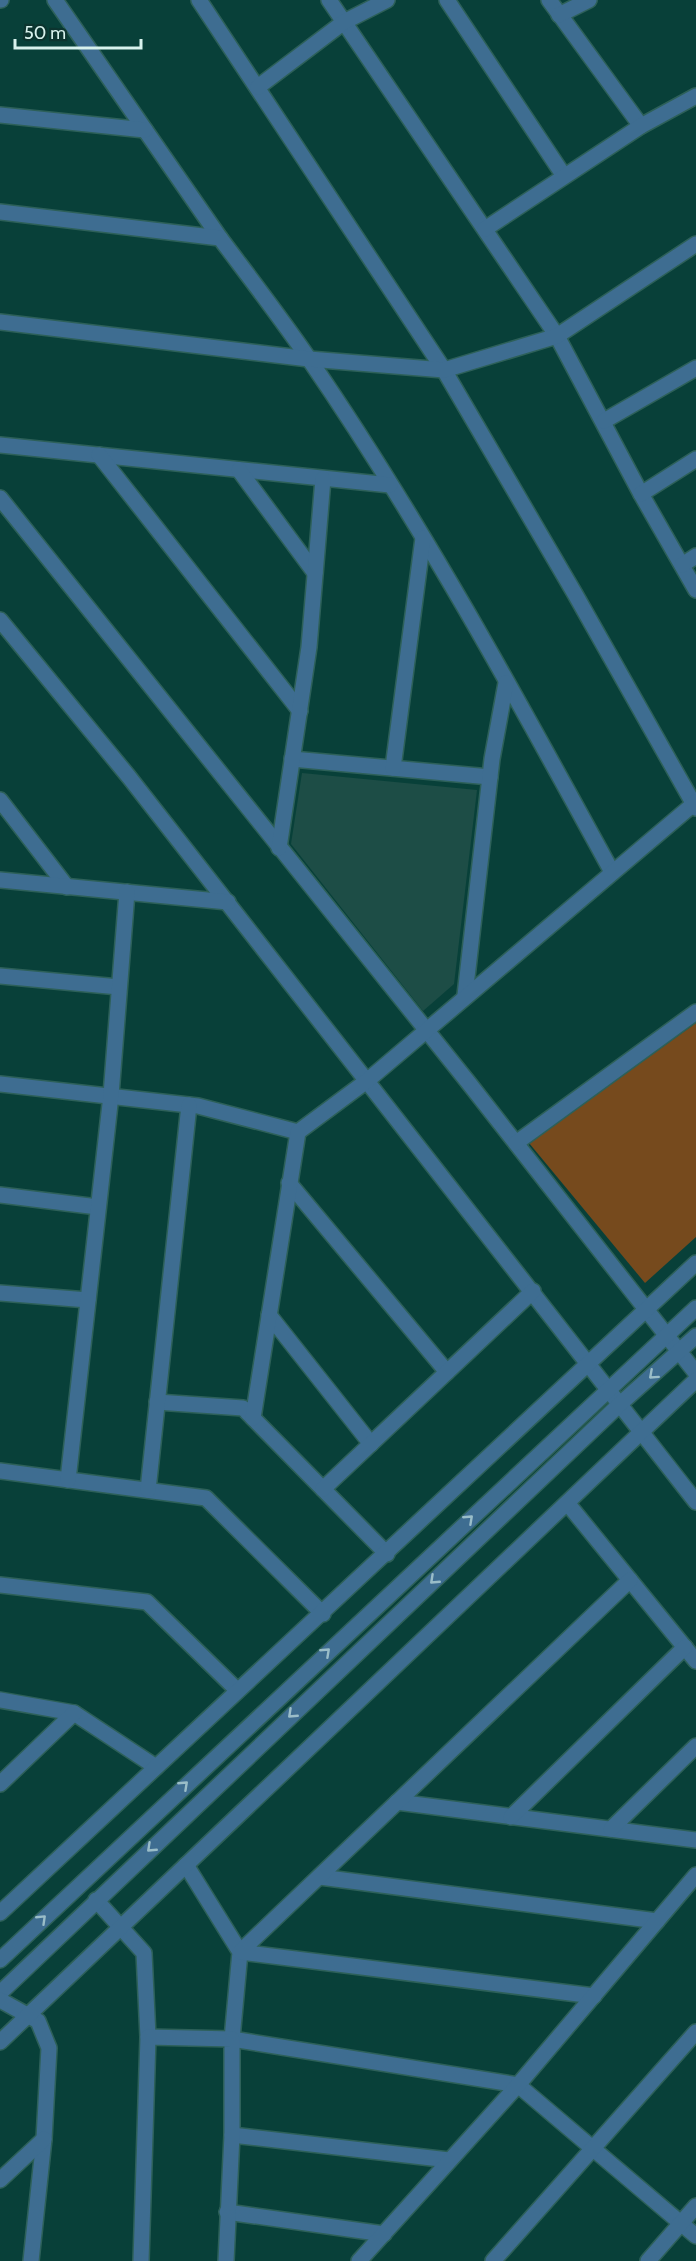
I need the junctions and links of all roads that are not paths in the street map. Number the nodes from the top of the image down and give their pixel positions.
1 (55, 0) edge
2 (199, 0) edge
3 (329, 0) edge
4 (387, 0) edge
5 (447, 0) edge
6 (549, 0) edge
7 (589, 0) edge
8 (559, 15) junction
9 (344, 22) junction
10 (258, 87) junction
11 (696, 96) edge
12 (0, 115) edge
13 (641, 126) junction
14 (145, 130) junction
15 (564, 176) junction
16 (0, 212) edge
17 (485, 229) junction
18 (220, 238) junction
19 (696, 244) edge
20 (0, 322) edge
21 (558, 336) junction
22 (309, 359) junction
23 (696, 368) edge
24 (444, 370) junction
25 (604, 421) junction
26 (0, 445) edge
27 (99, 455) junction
28 (696, 459) edge
29 (239, 470) junction
30 (323, 478) junction
31 (390, 485) junction
32 (641, 494) junction
33 (0, 498) edge
34 (423, 538) junction
35 (696, 556) edge
36 (682, 565) junction
37 (315, 573) junction
38 (696, 590) edge
39 (0, 620) edge
40 (506, 683) junction
41 (300, 711) junction
42 (292, 759) junction
43 (393, 768) junction
44 (490, 777) junction
45 (0, 800) edge
46 (695, 805) edge
47 (279, 848) junction
48 (612, 872) junction
49 (0, 880) edge
50 (67, 887) junction
51 (127, 892) junction
52 (228, 902) junction
53 (0, 976) edge
54 (119, 987) junction
55 (465, 995) junction
56 (696, 1012) edge
57 (426, 1029) junction
58 (368, 1080) junction
59 (0, 1084) edge
60 (111, 1095) junction
61 (189, 1105) junction
62 (298, 1132) junction
63 (516, 1143) junction
64 (290, 1182) junction
65 (0, 1196) edge
66 (98, 1207) junction
67 (696, 1263) edge
68 (533, 1291) junction
69 (0, 1293) edge
70 (88, 1300) junction
71 (696, 1308) edge
72 (646, 1310) junction
73 (269, 1315) junction
74 (666, 1336) junction
75 (696, 1336) edge
76 (679, 1352) junction
77 (588, 1363) junction
78 (447, 1372) junction
79 (696, 1373) edge
80 (696, 1380) edge
81 (608, 1388) junction
82 (157, 1402) junction
83 (620, 1404) junction
84 (253, 1418) junction
85 (644, 1432) junction
86 (371, 1443) junction
87 (0, 1472) edge
88 (68, 1480) junction
89 (323, 1489) junction
90 (148, 1490) junction
91 (696, 1502) edge
92 (568, 1504) junction
93 (387, 1554) junction
94 (630, 1580) junction
95 (0, 1585) edge
96 (322, 1614) junction
97 (685, 1647) junction
98 (696, 1661) edge
99 (237, 1690) junction
100 (0, 1700) edge
101 (74, 1713) junction
102 (696, 1746) edge
103 (156, 1767) junction
104 (0, 1784) edge
105 (397, 1802) junction
106 (511, 1816) junction
107 (611, 1829) junction
108 (696, 1840) edge
109 (186, 1865) junction
110 (696, 1875) edge
111 (320, 1877) junction
112 (96, 1900) junction
113 (0, 1913) edge
114 (657, 1921) junction
115 (120, 1928) junction
116 (240, 1952) junction
117 (0, 1960) edge
118 (0, 1993) edge
119 (594, 1996) junction
120 (0, 2000) edge
121 (27, 2015) junction
122 (696, 2032) edge
123 (148, 2037) junction
124 (232, 2039) junction
125 (0, 2042) edge
126 (518, 2085) junction
127 (232, 2135) junction
128 (44, 2139) junction
129 (594, 2150) junction
130 (449, 2160) junction
131 (0, 2180) edge
132 (696, 2206) edge
133 (227, 2212) junction
134 (681, 2223) junction
135 (384, 2234) junction
136 (696, 2236) edge
137 (31, 2261) edge
138 (141, 2261) edge
139 (226, 2261) edge
140 (359, 2261) edge
141 (493, 2261) edge
142 (648, 2261) edge

1 - 14 street
2 - 10 street
3 - 9 street
4 - 9 street
5 - 15 street
6 - 8 street
7 - 8 street
8 - 13 street
9 - 10 street
9 - 17 street
10 - 24 street
11 - 13 street
12 - 14 street
13 - 15 street
14 - 18 street
15 - 17 street
16 - 18 street
17 - 21 street
18 - 22 street
19 - 21 street
20 - 22 street
21 - 24 street
21 - 25 street
22 - 24 street
22 - 31 street
23 - 25 street
24 - 46 street
25 - 32 street
26 - 27 street
27 - 29 street
27 - 41 street
28 - 32 street
29 - 30 street
29 - 37 street
30 - 31 street
30 - 37 street
31 - 34 street
32 - 36 street
33 - 47 street
34 - 40 street
34 - 43 street
35 - 36 street
36 - 38 street
37 - 41 street
39 - 52 street
40 - 44 street
40 - 48 street
41 - 42 street
42 - 43 street
42 - 47 street
43 - 44 street
44 - 55 street
45 - 50 street
46 - 48 street
47 - 57 street
48 - 55 street
49 - 50 street
50 - 51 street
51 - 52 street
51 - 54 street
52 - 58 street
53 - 54 street
54 - 60 street
55 - 57 street
56 - 63 street
57 - 58 street
57 - 63 street
58 - 62 street
58 - 68 street
59 - 60 street
60 - 61 street
60 - 66 street
61 - 62 street
61 - 82 street
62 - 64 street
63 - 72 street
64 - 73 street
64 - 78 street
65 - 66 street
66 - 70 street
67 - 72 street
68 - 77 street
68 - 78 street
69 - 70 street
70 - 88 street
71 - 74 street
72 - 74 street
72 - 77 street
73 - 84 street
73 - 86 street
74 - 76 street
74 - 81 street
75 - 76 street
76 - 79 street
76 -> 83 street
77 - 81 street
77 - 93 street
78 - 86 street
80 - 85 street
81 - 83 street
117 -> 81 street
82 - 84 street
82 - 90 street
83 - 85 street
83 -> 112 street
84 - 89 street
85 - 91 street
85 - 92 street
86 - 89 street
87 - 88 street
88 - 90 street
89 - 93 street
90 - 96 street
92 - 94 street
92 - 109 street
93 - 96 street
94 - 97 street
94 - 105 street
95 - 99 street
96 - 99 street
97 - 98 street
97 - 106 street
99 - 103 street
100 - 101 street
101 - 103 street
101 - 104 street
102 - 107 street
103 - 113 street
105 - 106 street
105 - 111 street
106 - 107 street
107 - 108 street
109 - 115 street
109 - 116 street
110 - 114 street
111 - 114 street
111 - 116 street
112 - 115 street
112 - 118 street
114 - 119 street
115 - 121 street
115 - 123 street
116 - 119 street
116 - 124 street
119 - 126 street
120 - 121 street
121 - 125 street
121 - 128 street
122 - 129 street
123 - 124 street
123 - 138 street
124 - 126 street
124 - 127 street
126 - 129 street
126 - 130 street
127 - 130 street
127 - 133 street
128 - 131 street
128 - 137 street
129 - 134 street
129 - 141 street
130 - 135 street
132 - 134 street
133 - 135 street
133 - 139 street
134 - 136 street
134 - 142 street
135 - 140 street

